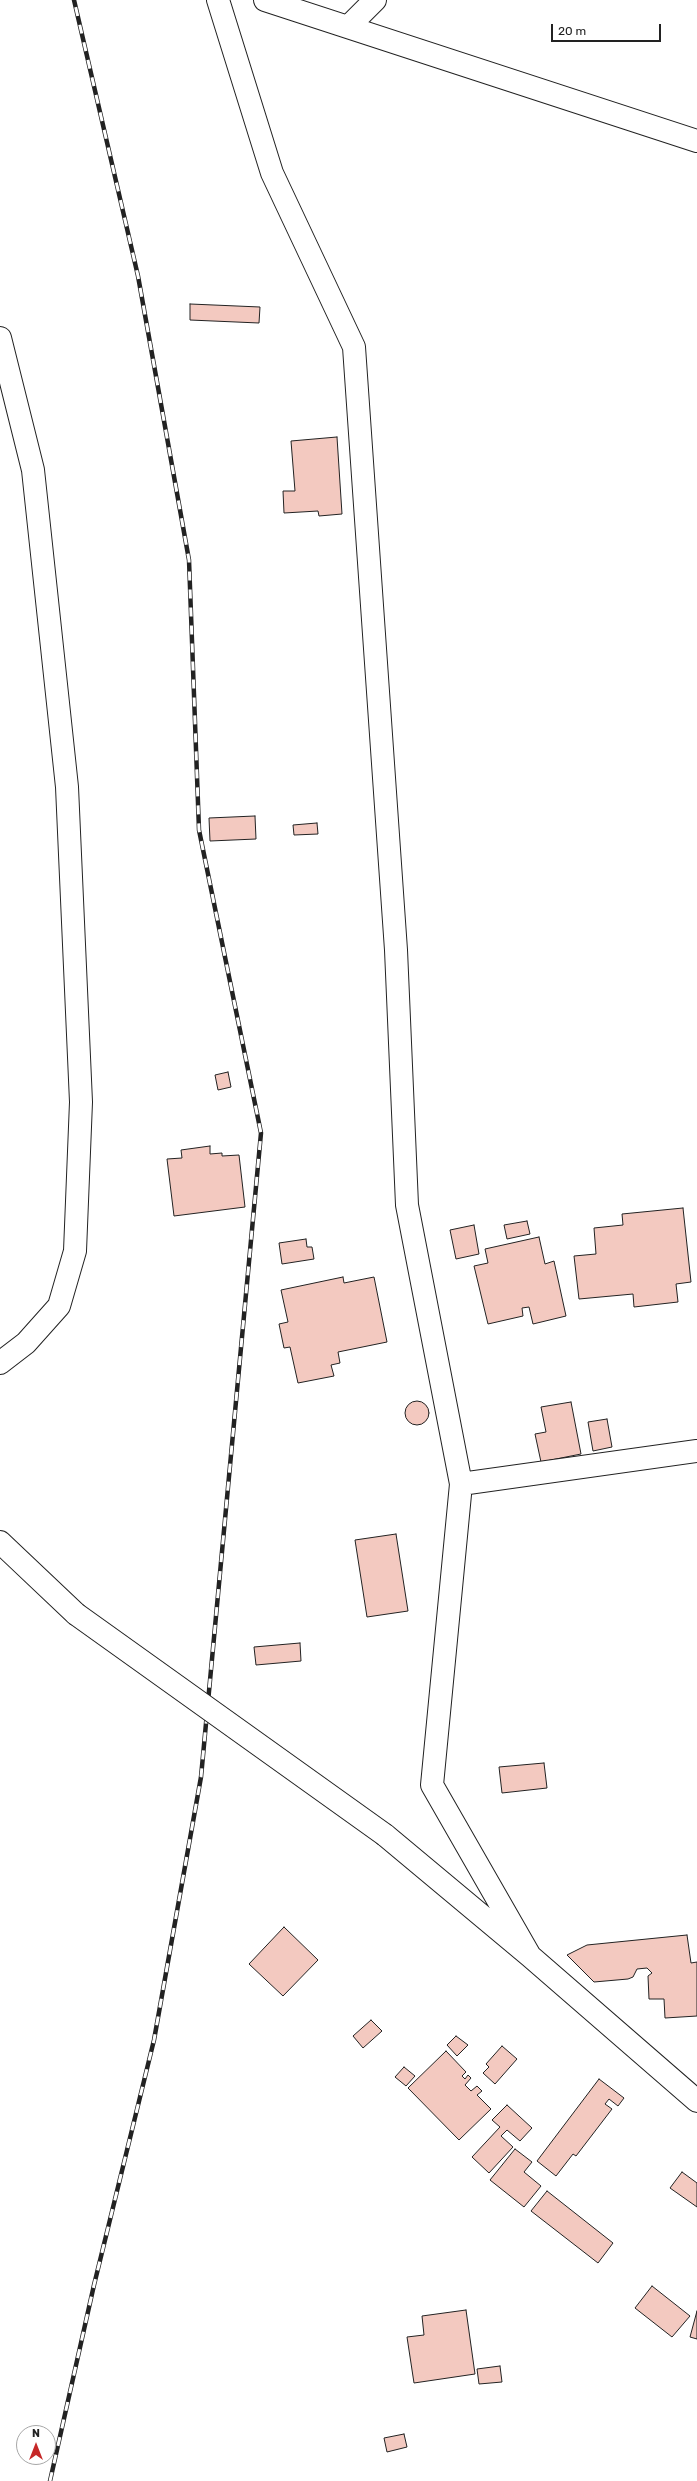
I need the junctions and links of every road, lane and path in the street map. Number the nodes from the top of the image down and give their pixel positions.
1 (218, 0) edge
2 (265, 0) edge
3 (375, 0) edge
4 (348, 28) junction
5 (697, 141) edge
6 (0, 338) edge
7 (0, 1363) edge
8 (697, 1451) edge
9 (461, 1484) junction
10 (0, 1542) edge
11 (530, 1956) junction
12 (697, 2100) edge

1 - 9 street
2 - 4 street
3 - 4 street
4 - 5 street
6 - 7 street
8 - 9 street
9 - 11 street
10 - 11 street, bridge
11 - 12 street

